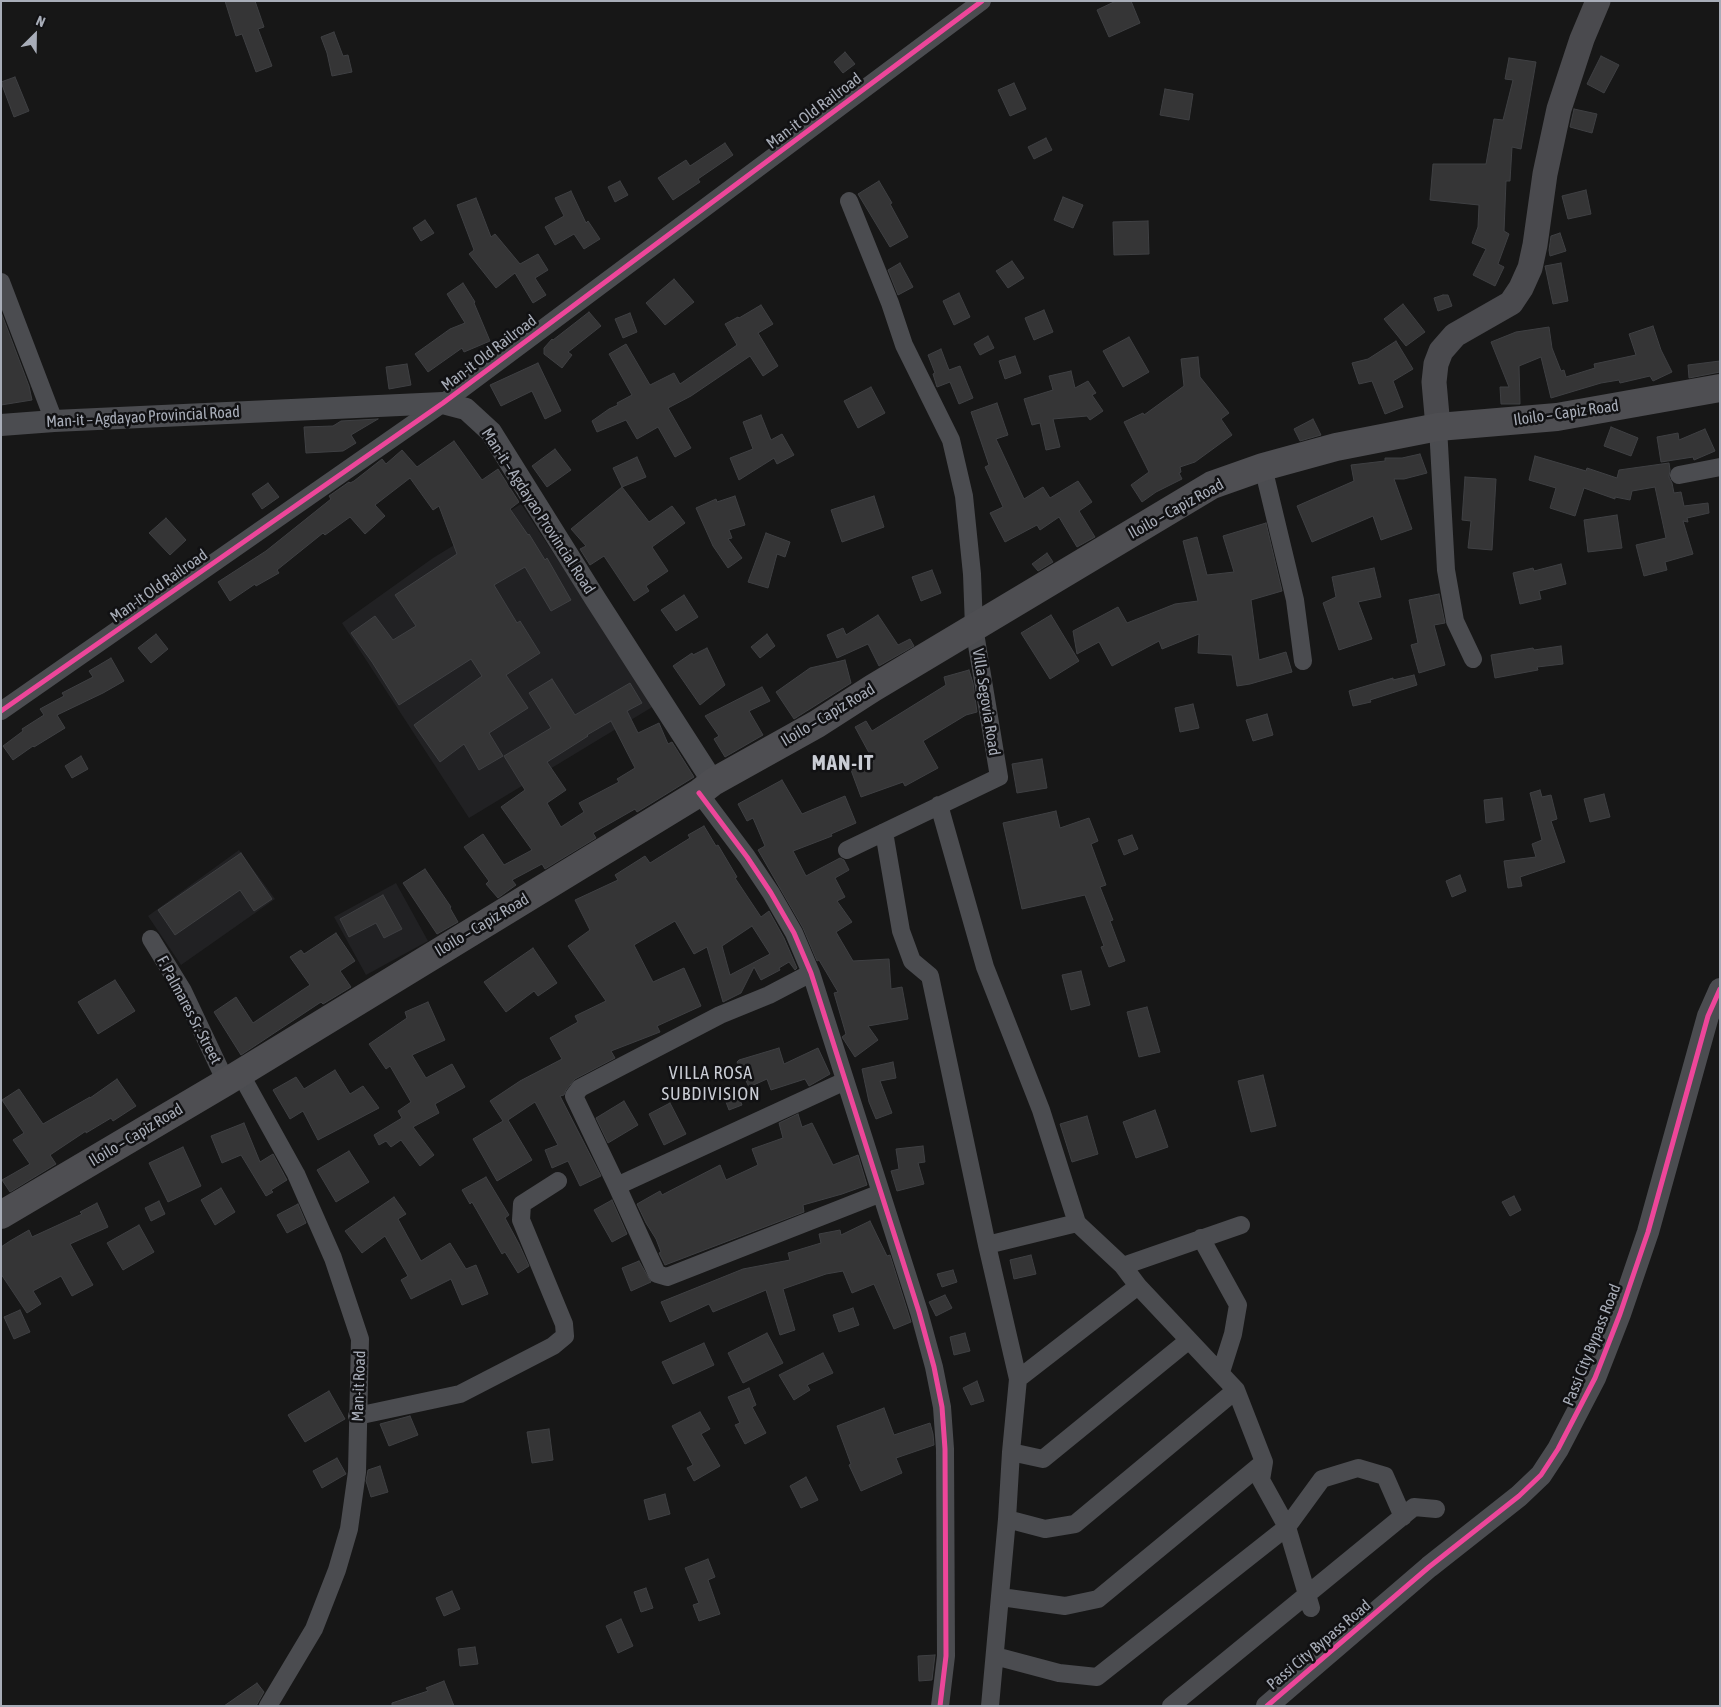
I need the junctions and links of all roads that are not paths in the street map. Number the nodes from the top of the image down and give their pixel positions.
1 (982, 1) edge
2 (1598, 1) edge
3 (849, 202) dead end
4 (1, 282) edge
5 (1720, 388) edge
6 (443, 403) junction
7 (54, 421) junction
8 (1, 426) edge
9 (1438, 427) junction
10 (1264, 467) junction
11 (1720, 467) edge
12 (1679, 475) dead end
13 (974, 627) junction
14 (1473, 659) dead end
15 (1303, 662) dead end
16 (1, 711) edge
17 (706, 787) junction
18 (939, 805) junction
19 (884, 832) junction
20 (847, 850) dead end
21 (151, 939) dead end
22 (811, 974) junction
23 (1720, 989) edge
24 (233, 1078) junction
25 (845, 1081) junction
26 (558, 1181) dead end
27 (617, 1186) junction
28 (880, 1193) junction
29 (1, 1215) edge
30 (1077, 1223) junction
31 (1241, 1225) dead end
32 (1201, 1238) junction
33 (987, 1245) junction
34 (1123, 1266) junction
35 (1138, 1286) junction
36 (1190, 1340) junction
37 (1221, 1372) junction
38 (1018, 1379) junction
39 (1236, 1390) junction
40 (358, 1416) junction
41 (1011, 1452) junction
42 (1264, 1462) junction
43 (1436, 1509) dead end
44 (1403, 1517) junction
45 (1008, 1519) junction
46 (1287, 1527) junction
47 (1001, 1596) junction
48 (1310, 1602) junction
49 (995, 1656) junction
50 (268, 1706) edge
51 (940, 1706) edge
52 (990, 1706) edge
53 (1171, 1706) edge
54 (1267, 1706) edge

1 - 6 street, Man-it Old Railroad
2 - 9 main road
3 - 13 street, Villa Segovia Road
4 - 7 street
5 - 9 highway, Iloilo – Capiz Road
6 - 7 street, Man-it – Agdayao Provincial Road
6 - 16 street, Man-it Old Railroad
6 - 17 street, Man-it – Agdayao Provincial Road
7 - 8 street, Man-it – Agdayao Provincial Road
9 - 10 highway, Iloilo – Capiz Road
9 - 14 street
10 - 13 highway, Iloilo – Capiz Road
10 - 15 street
11 - 12 street
13 - 17 highway, Iloilo – Capiz Road
13 - 18 street, Villa Segovia Road
17 - 22 street
17 - 24 highway, Iloilo – Capiz Road
18 - 19 street
18 - 30 street
19 - 20 street
19 - 33 street
21 - 24 street, F. Palmares Sr. Street
22 - 25 street
22 - 27 street
23 - 54 street, Passi City Bypass Road
24 - 29 highway, Iloilo – Capiz Road
24 - 40 street, Man-it Road
25 - 27 street
25 - 28 street
26 - 40 street
27 - 28 street
28 - 51 street
30 - 33 street
30 - 34 street
31 - 32 street
32 - 34 street
32 - 37 street
33 - 38 street
34 - 35 street
35 - 36 street
35 - 38 street
36 - 37 street
36 - 41 street
37 - 39 street
38 - 41 street
39 - 42 street
39 - 45 street
40 - 50 street, Man-it Road
41 - 45 street
42 - 46 street
42 - 47 street
43 - 44 street
44 - 46 street
44 - 48 street
45 - 47 street
46 - 48 street
46 - 49 street
47 - 49 street
48 - 53 street
49 - 52 street

